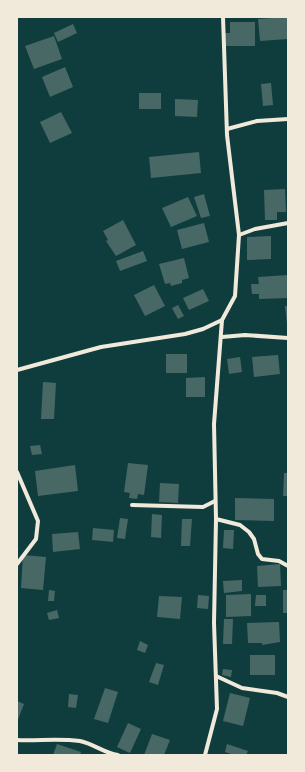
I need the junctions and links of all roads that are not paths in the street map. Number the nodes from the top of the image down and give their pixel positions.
1 (223, 17) edge
2 (288, 119) edge
3 (227, 129) junction
4 (288, 223) edge
5 (239, 235) junction
6 (222, 320) junction
7 (222, 337) junction
8 (288, 338) edge
9 (17, 370) edge
10 (17, 472) edge
11 (215, 501) junction
12 (132, 505) dead end
13 (216, 519) junction
14 (17, 564) edge
15 (288, 566) edge
16 (216, 676) junction
17 (288, 697) edge
18 (17, 740) edge
19 (118, 755) edge
20 (205, 755) edge

1 - 3 street
2 - 3 street
3 - 5 street
4 - 5 street
5 - 6 street
6 - 7 street
6 - 9 street
7 - 8 street
7 - 11 street
10 - 14 street
11 - 12 street
11 - 13 street
13 - 15 street
13 - 16 street
16 - 17 street
16 - 20 street
18 - 19 street

